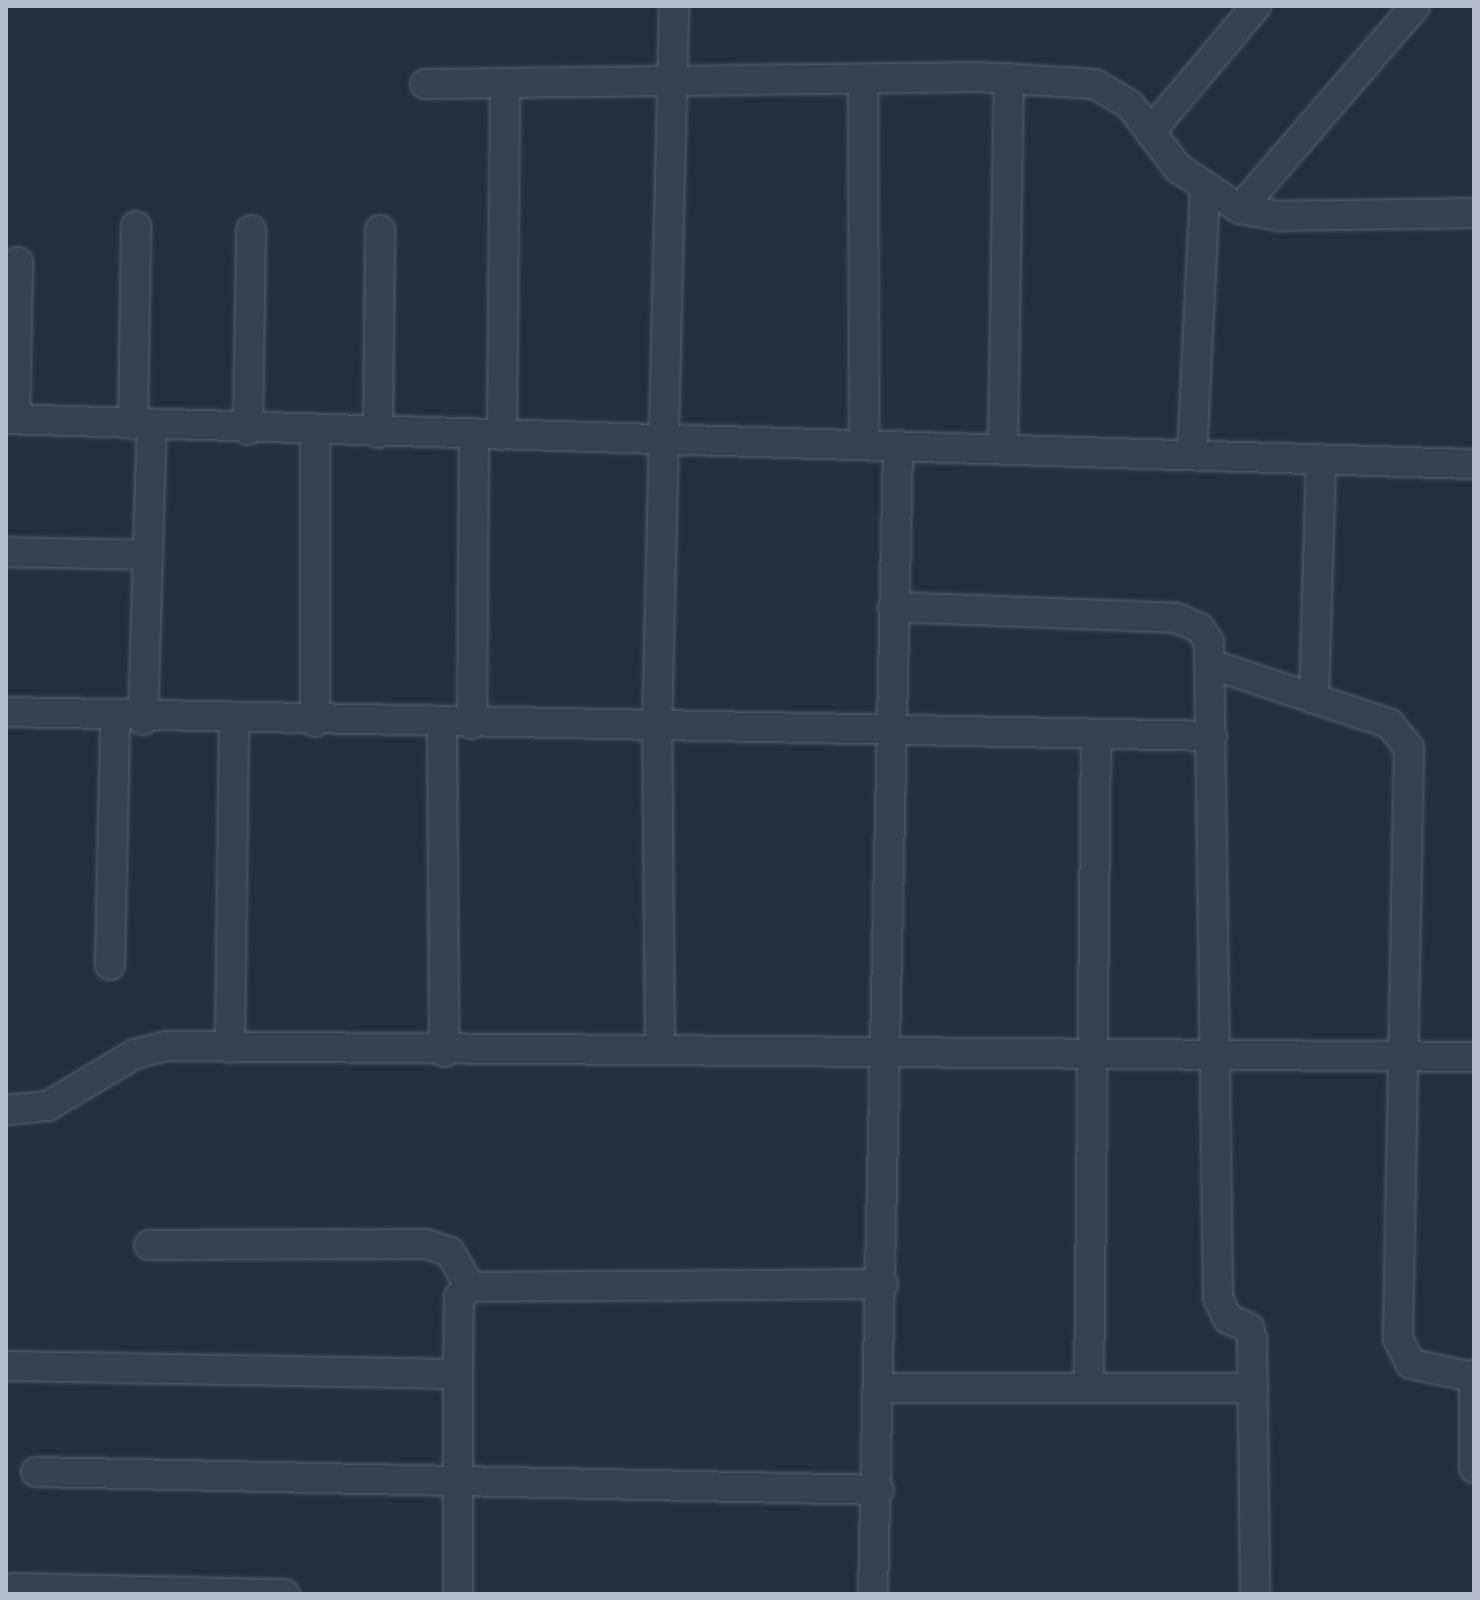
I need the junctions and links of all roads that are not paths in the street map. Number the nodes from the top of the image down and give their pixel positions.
1 (674, 6) edge
2 (1256, 6) edge
3 (1415, 6) edge
4 (1009, 78) junction
5 (675, 81) junction
6 (863, 81) junction
7 (505, 83) junction
8 (425, 84) dead end
9 (1150, 132) junction
10 (1205, 190) junction
11 (1240, 209) junction
12 (1474, 213) edge
13 (136, 226) dead end
14 (251, 230) dead end
15 (380, 230) dead end
16 (18, 262) dead end
17 (10, 419) edge
18 (142, 425) junction
19 (248, 430) junction
20 (315, 432) junction
21 (378, 433) junction
22 (488, 435) junction
23 (668, 437) junction
24 (864, 444) junction
25 (898, 445) junction
26 (1003, 448) junction
27 (1192, 455) junction
28 (1321, 461) junction
29 (1474, 464) edge
30 (6, 552) edge
31 (148, 555) junction
32 (893, 607) junction
33 (1213, 665) junction
34 (1314, 699) junction
35 (6, 712) edge
36 (115, 718) junction
37 (143, 720) junction
38 (234, 721) junction
39 (315, 722) junction
40 (472, 724) junction
41 (442, 725) junction
42 (657, 730) junction
43 (891, 730) junction
44 (1096, 735) junction
45 (1212, 736) junction
46 (110, 965) dead end
47 (230, 1048) junction
48 (660, 1049) junction
49 (888, 1051) junction
50 (444, 1052) junction
51 (1212, 1052) junction
52 (1092, 1054) junction
53 (1409, 1056) junction
54 (1474, 1057) edge
55 (6, 1110) edge
56 (149, 1245) dead end
57 (883, 1284) junction
58 (470, 1287) junction
59 (6, 1366) edge
60 (458, 1374) junction
61 (1473, 1376) edge
62 (879, 1388) junction
63 (1089, 1388) junction
64 (1253, 1388) junction
65 (1474, 1468) edge
66 (36, 1472) dead end
67 (457, 1481) junction
68 (879, 1490) junction
69 (13, 1588) dead end
70 (285, 1594) edge
71 (458, 1594) edge
72 (873, 1594) edge
73 (1255, 1594) edge

1 - 5 street
2 - 9 street
3 - 11 street
4 - 6 street
4 - 9 street
4 - 26 street
5 - 6 street
5 - 7 street
5 - 23 street
6 - 24 street
7 - 8 street
7 - 22 street
9 - 10 street
10 - 11 street
10 - 27 street
11 - 12 street
13 - 18 street
14 - 19 street
15 - 21 street
16 - 17 street
17 - 18 street
18 - 19 street
18 - 31 street
19 - 20 street
20 - 21 street
20 - 39 street
21 - 22 street
22 - 23 street
22 - 40 street
23 - 24 street
23 - 42 street
24 - 25 street
25 - 26 street
25 - 32 street
26 - 27 street
27 - 28 street
28 - 29 street
28 - 34 street
30 - 31 street
31 - 37 street
32 - 33 street
32 - 43 street
33 - 34 street
33 - 45 street
34 - 53 street
35 - 36 street
36 - 37 street
36 - 46 street
37 - 38 street
38 - 39 street
38 - 47 street
39 - 41 street
40 - 41 street
40 - 42 street
41 - 50 street
42 - 43 street
42 - 48 street
43 - 44 street
43 - 49 street
44 - 45 street
44 - 52 street
45 - 51 street
47 - 50 street
47 - 55 street
48 - 49 street
48 - 50 street
49 - 52 street
49 - 57 street
51 - 52 street
51 - 53 street
51 - 64 street
52 - 63 street
53 - 54 street
53 - 61 street
56 - 58 street
57 - 58 street
57 - 62 street
58 - 60 street
59 - 60 street
60 - 67 street
61 - 65 street
62 - 63 street
62 - 68 street
63 - 64 street
64 - 73 street
66 - 67 street
67 - 68 street
67 - 71 street
68 - 72 street
69 - 70 street

